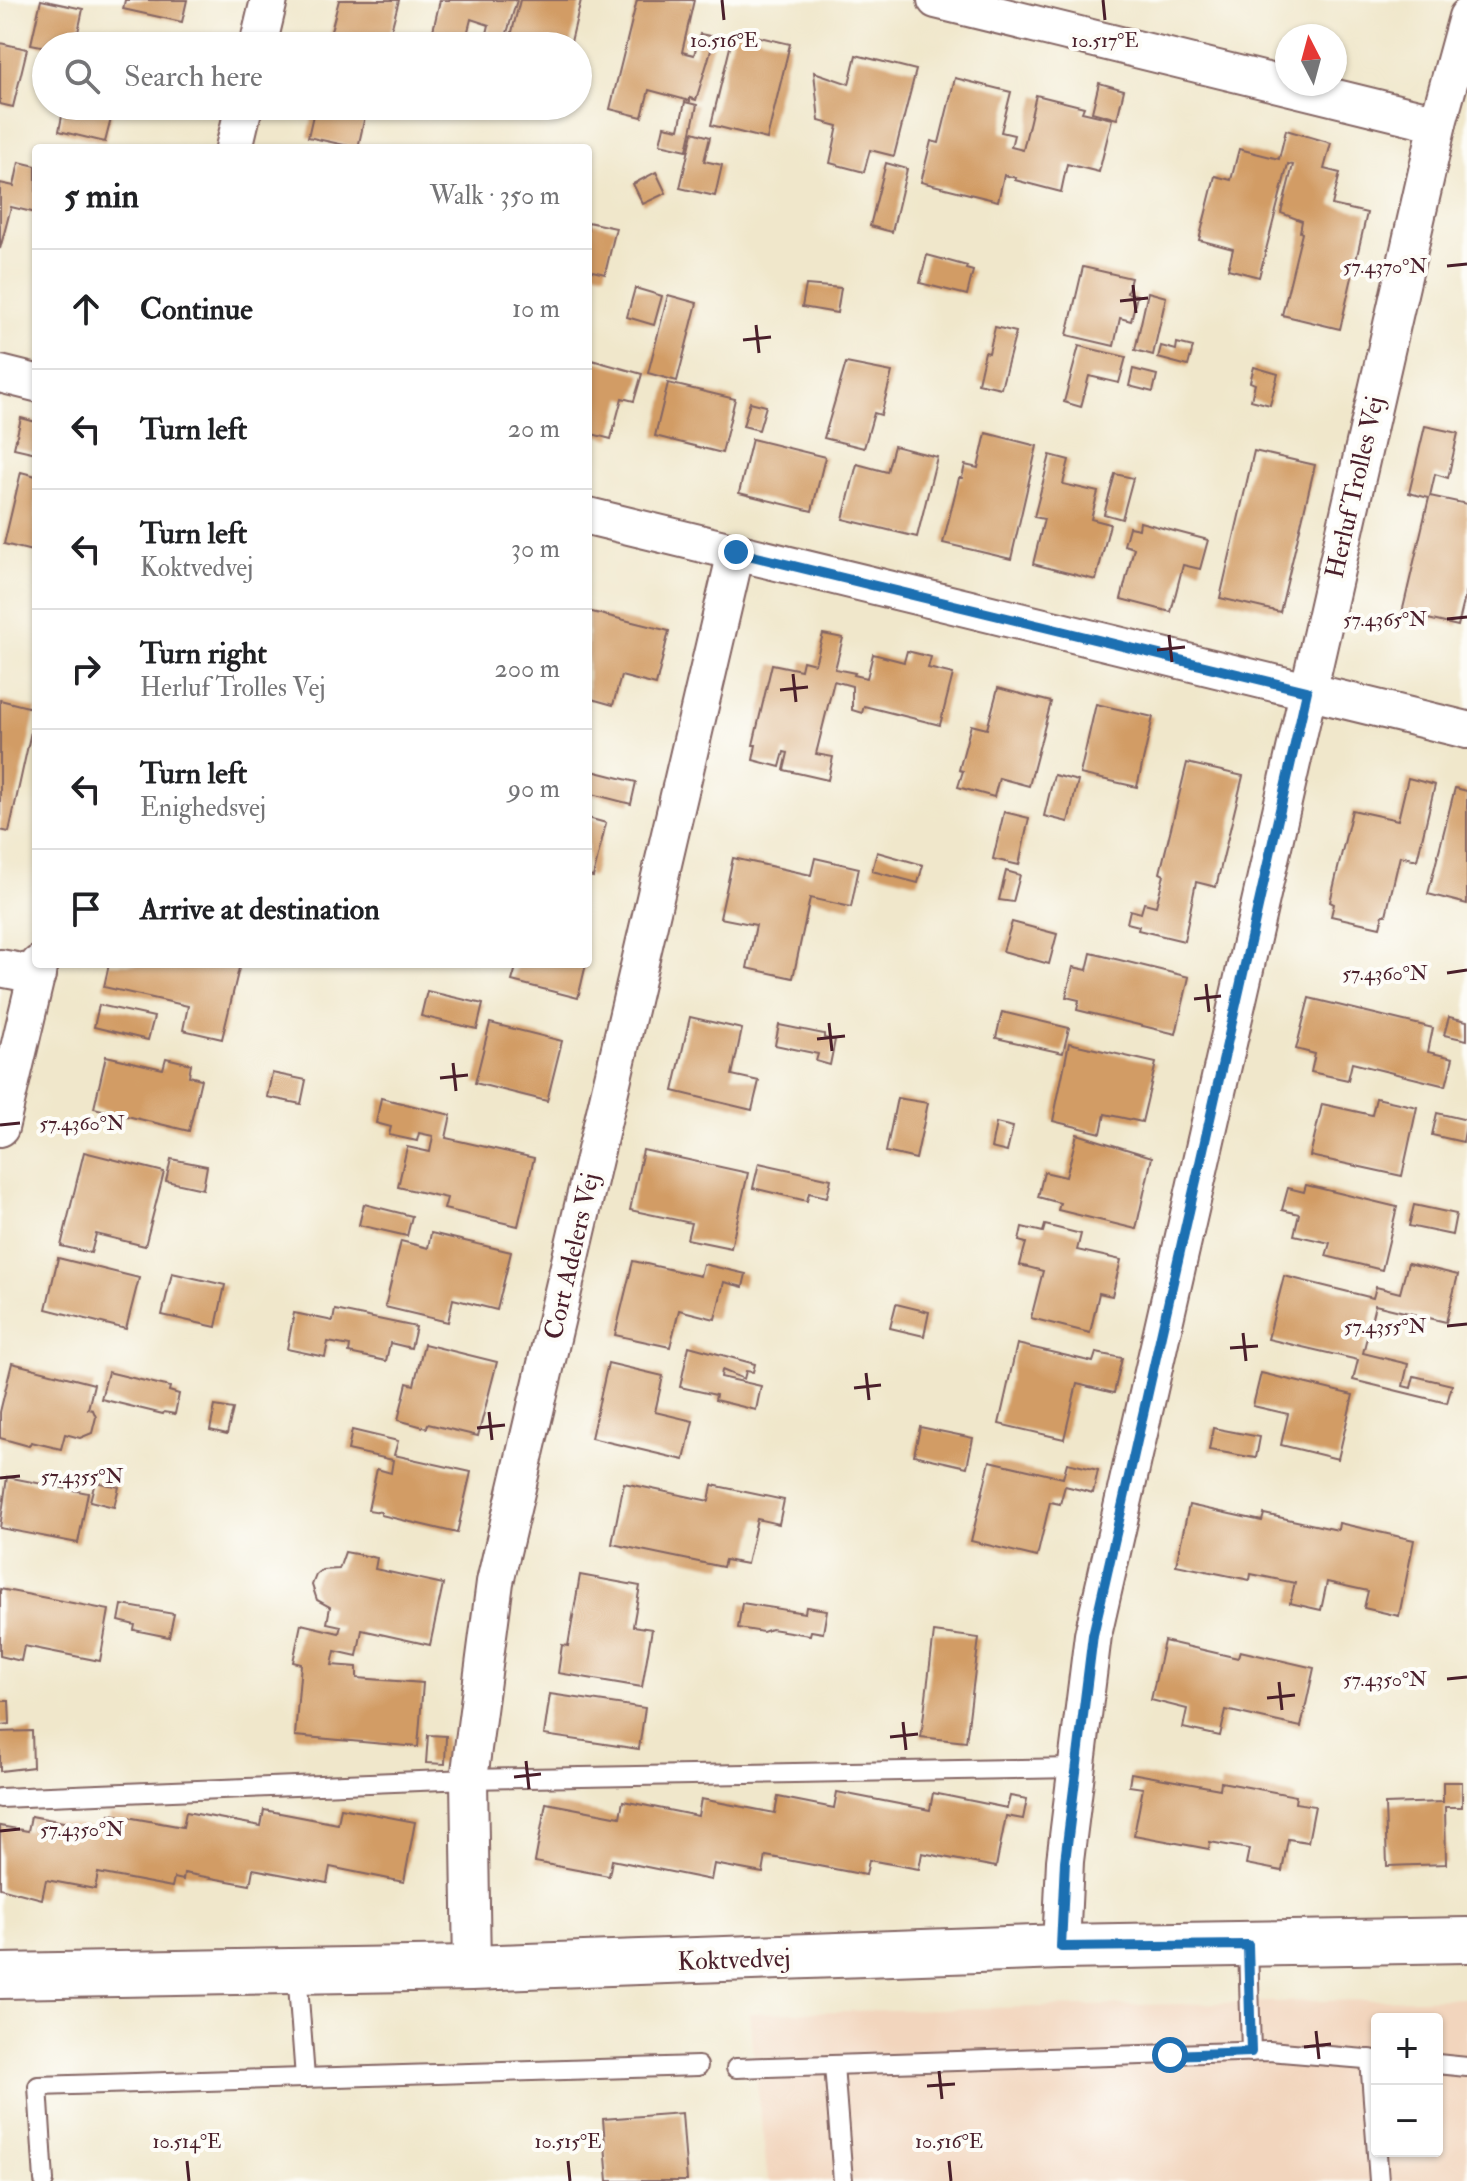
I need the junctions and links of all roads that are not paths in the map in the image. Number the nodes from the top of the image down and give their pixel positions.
1 (269, 0) edge
2 (936, 0) edge
3 (1467, 17) edge
4 (261, 32) edge
5 (241, 120) edge
6 (1438, 123) junction
7 (235, 144) edge
8 (0, 374) edge
9 (32, 382) edge
10 (592, 517) edge
11 (736, 552) junction
12 (1307, 691) junction
13 (1467, 730) edge
14 (0, 968) edge
15 (38, 969) edge
16 (0, 1128) edge
17 (1075, 1768) junction
18 (469, 1779) junction
19 (0, 1798) edge
20 (1467, 1940) edge
21 (1248, 1945) junction
22 (1061, 1947) junction
23 (472, 1968) junction
24 (297, 1971) junction
25 (0, 1976) edge
26 (1251, 2052) junction
27 (1371, 2059) edge
28 (834, 2065) junction
29 (1443, 2065) edge
30 (698, 2066) dead end
31 (1467, 2067) edge
32 (736, 2068) dead end
33 (305, 2078) junction
34 (1374, 2085) edge
35 (44, 2181) edge
36 (843, 2181) edge
37 (1379, 2181) edge

1 - 4 street
2 - 6 street
3 - 6 street, Herluf Trolles Vej
5 - 7 street
6 - 12 street, Herluf Trolles Vej
8 - 9 street
10 - 11 street
11 - 12 street
11 - 18 street, Cort Adelers Vej
12 - 13 street
12 - 17 street, Herluf Trolles Vej
14 - 15 street
15 - 16 street
17 - 18 lane
17 - 22 street, Herluf Trolles Vej
18 - 19 lane
18 - 23 street, Cort Adelers Vej
20 - 21 street, Koktvedvej
21 - 22 street, Koktvedvej
21 - 26 lane
22 - 23 street, Koktvedvej
23 - 24 street, Koktvedvej
24 - 25 street, Koktvedvej
24 - 33 lane
26 - 27 lane
26 - 28 lane
28 - 32 lane
28 - 36 lane
29 - 31 lane
30 - 33 lane
33 - 35 lane
34 - 37 lane

